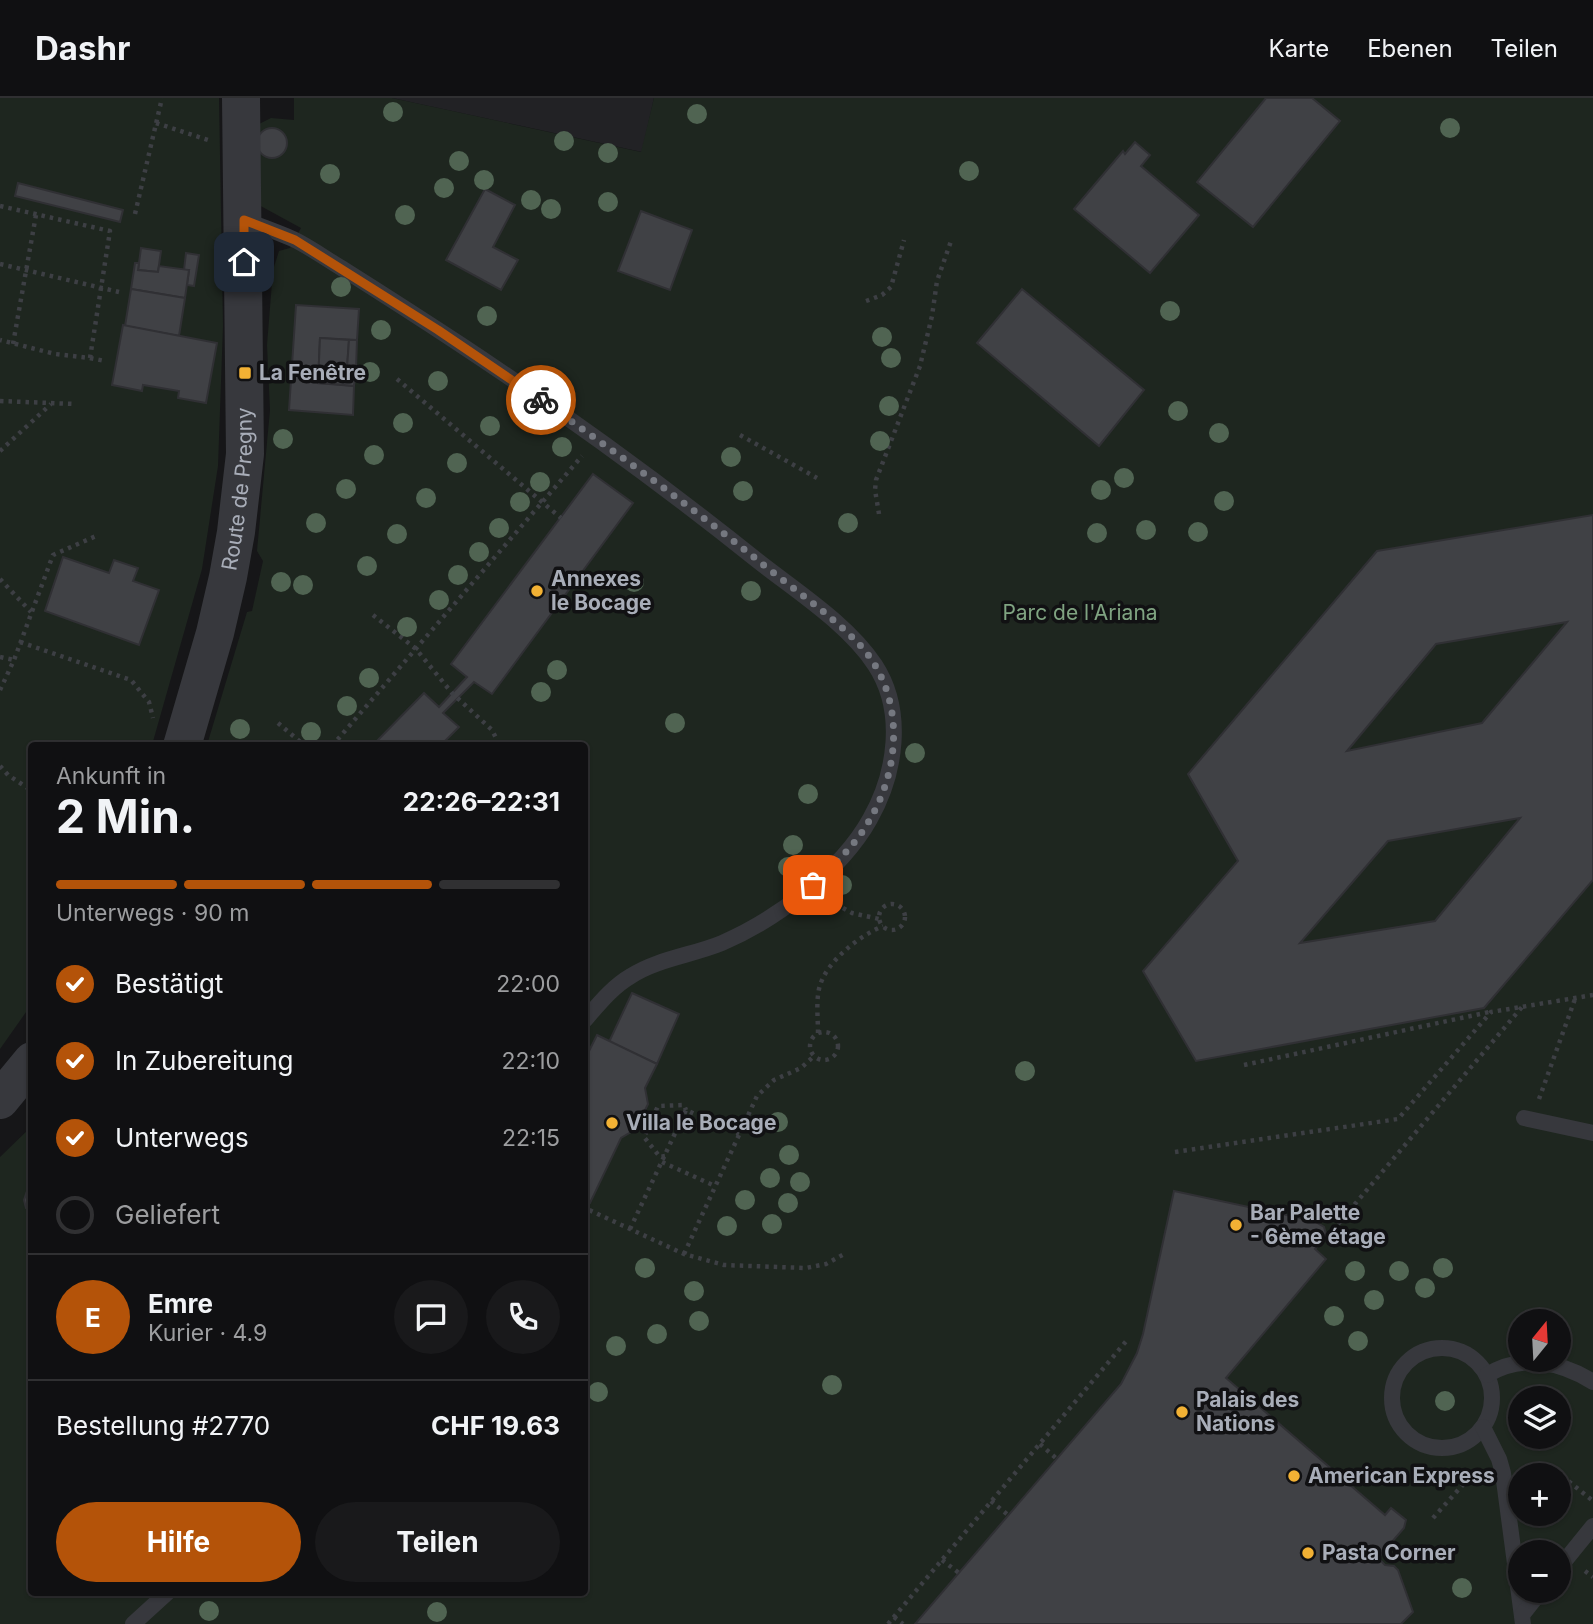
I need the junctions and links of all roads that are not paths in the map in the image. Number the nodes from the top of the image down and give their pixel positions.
1 (241, 98) edge
2 (244, 220) junction
3 (168, 734) edge
4 (588, 1017) edge
5 (28, 1066) edge
6 (0, 1100) edge
7 (1528, 1119) road end
8 (1593, 1133) edge
9 (1487, 1375) junction
10 (1593, 1382) edge
11 (1483, 1427) junction
12 (1593, 1526) edge
13 (1571, 1553) edge
14 (164, 1596) edge
15 (1533, 1603) edge
16 (1522, 1619) edge
17 (133, 1624) edge

1 - 2 street, Route de Pregny
2 - 3 street, Route de Pregny
2 - 4 lane
5 - 6 street
7 - 8 lane
9 - 10 lane
9 - 11 lane
9 - 11 lane
11 - 16 lane
12 - 13 lane
14 - 17 lane
15 - 16 lane

